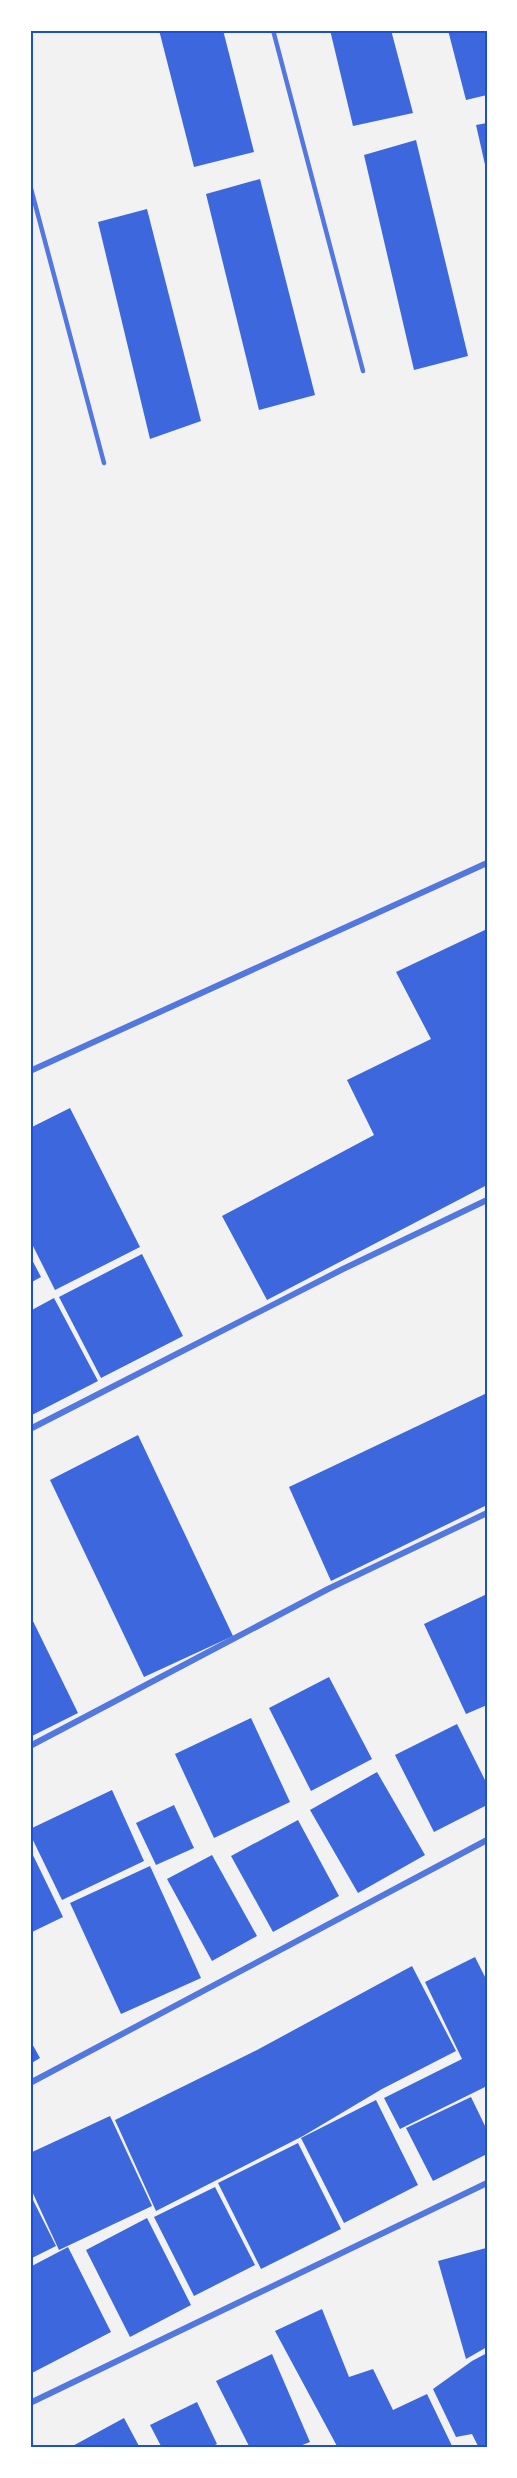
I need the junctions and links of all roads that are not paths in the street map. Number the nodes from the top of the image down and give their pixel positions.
1 (273, 30) edge
2 (30, 185) edge
3 (363, 371) dead end
4 (104, 463) dead end
5 (487, 863) edge
6 (30, 1071) edge
7 (487, 1200) edge
8 (30, 1429) edge
9 (487, 1513) edge
10 (30, 1746) edge
11 (487, 1840) edge
12 (30, 2083) edge
13 (487, 2183) edge
14 (30, 2403) edge

1 - 3 lane
2 - 4 lane
5 - 6 street
7 - 8 street
9 - 10 street
11 - 12 street
13 - 14 street

